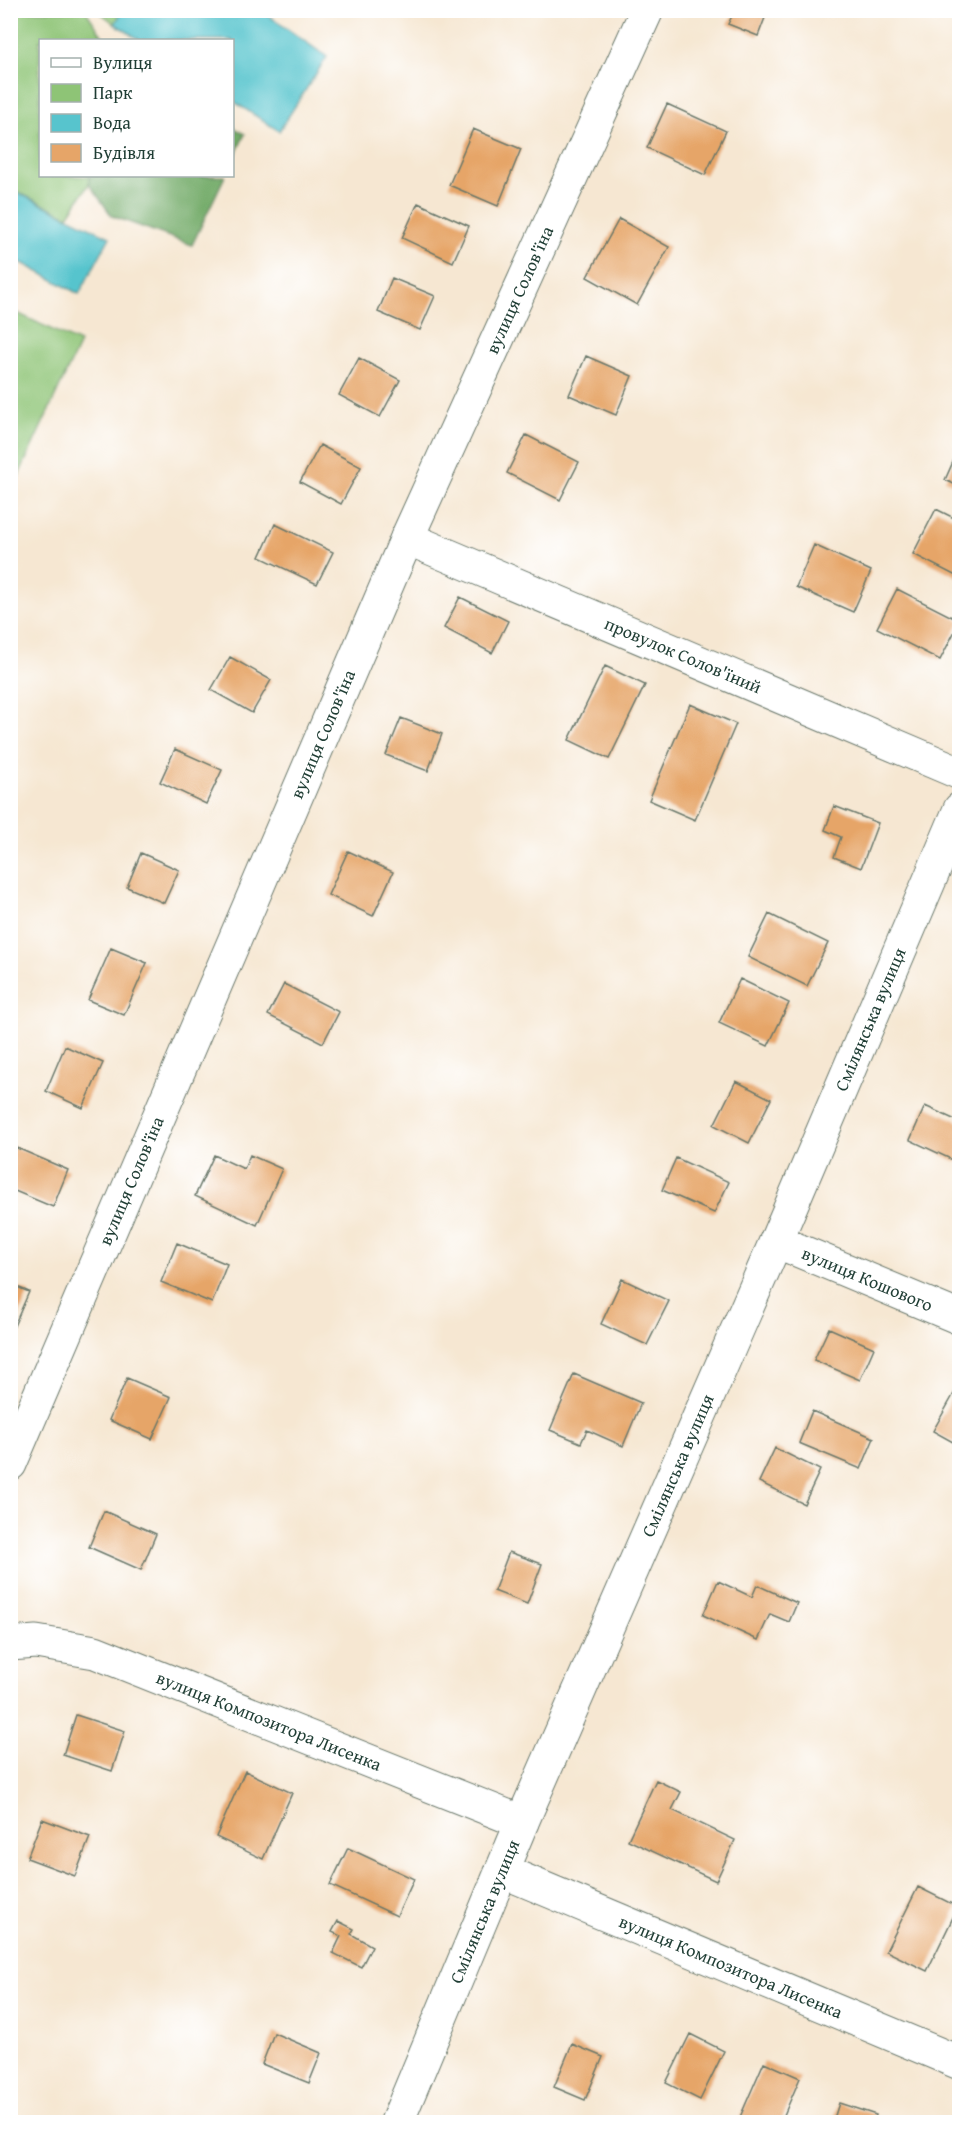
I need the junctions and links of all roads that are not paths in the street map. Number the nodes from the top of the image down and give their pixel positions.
1 (647, 10) edge
2 (407, 538) junction
3 (960, 773) edge
4 (960, 809) edge
5 (776, 1241) junction
6 (960, 1318) edge
7 (10, 1464) edge
8 (10, 1644) edge
9 (522, 1822) junction
10 (502, 1871) junction
11 (960, 2063) edge
12 (397, 2122) edge

1 - 2 street, вулиця Солов'їна
2 - 3 street, провулок Солов'їний
2 - 7 street, вулиця Солов'їна
4 - 5 street, Смілянська вулиця
5 - 6 street, вулиця Кошового
5 - 9 street, Смілянська вулиця
8 - 9 street, вулиця Композитора Лисенка
9 - 10 street, Смілянська вулиця
10 - 11 street, вулиця Композитора Лисенка
10 - 12 street, Смілянська вулиця

